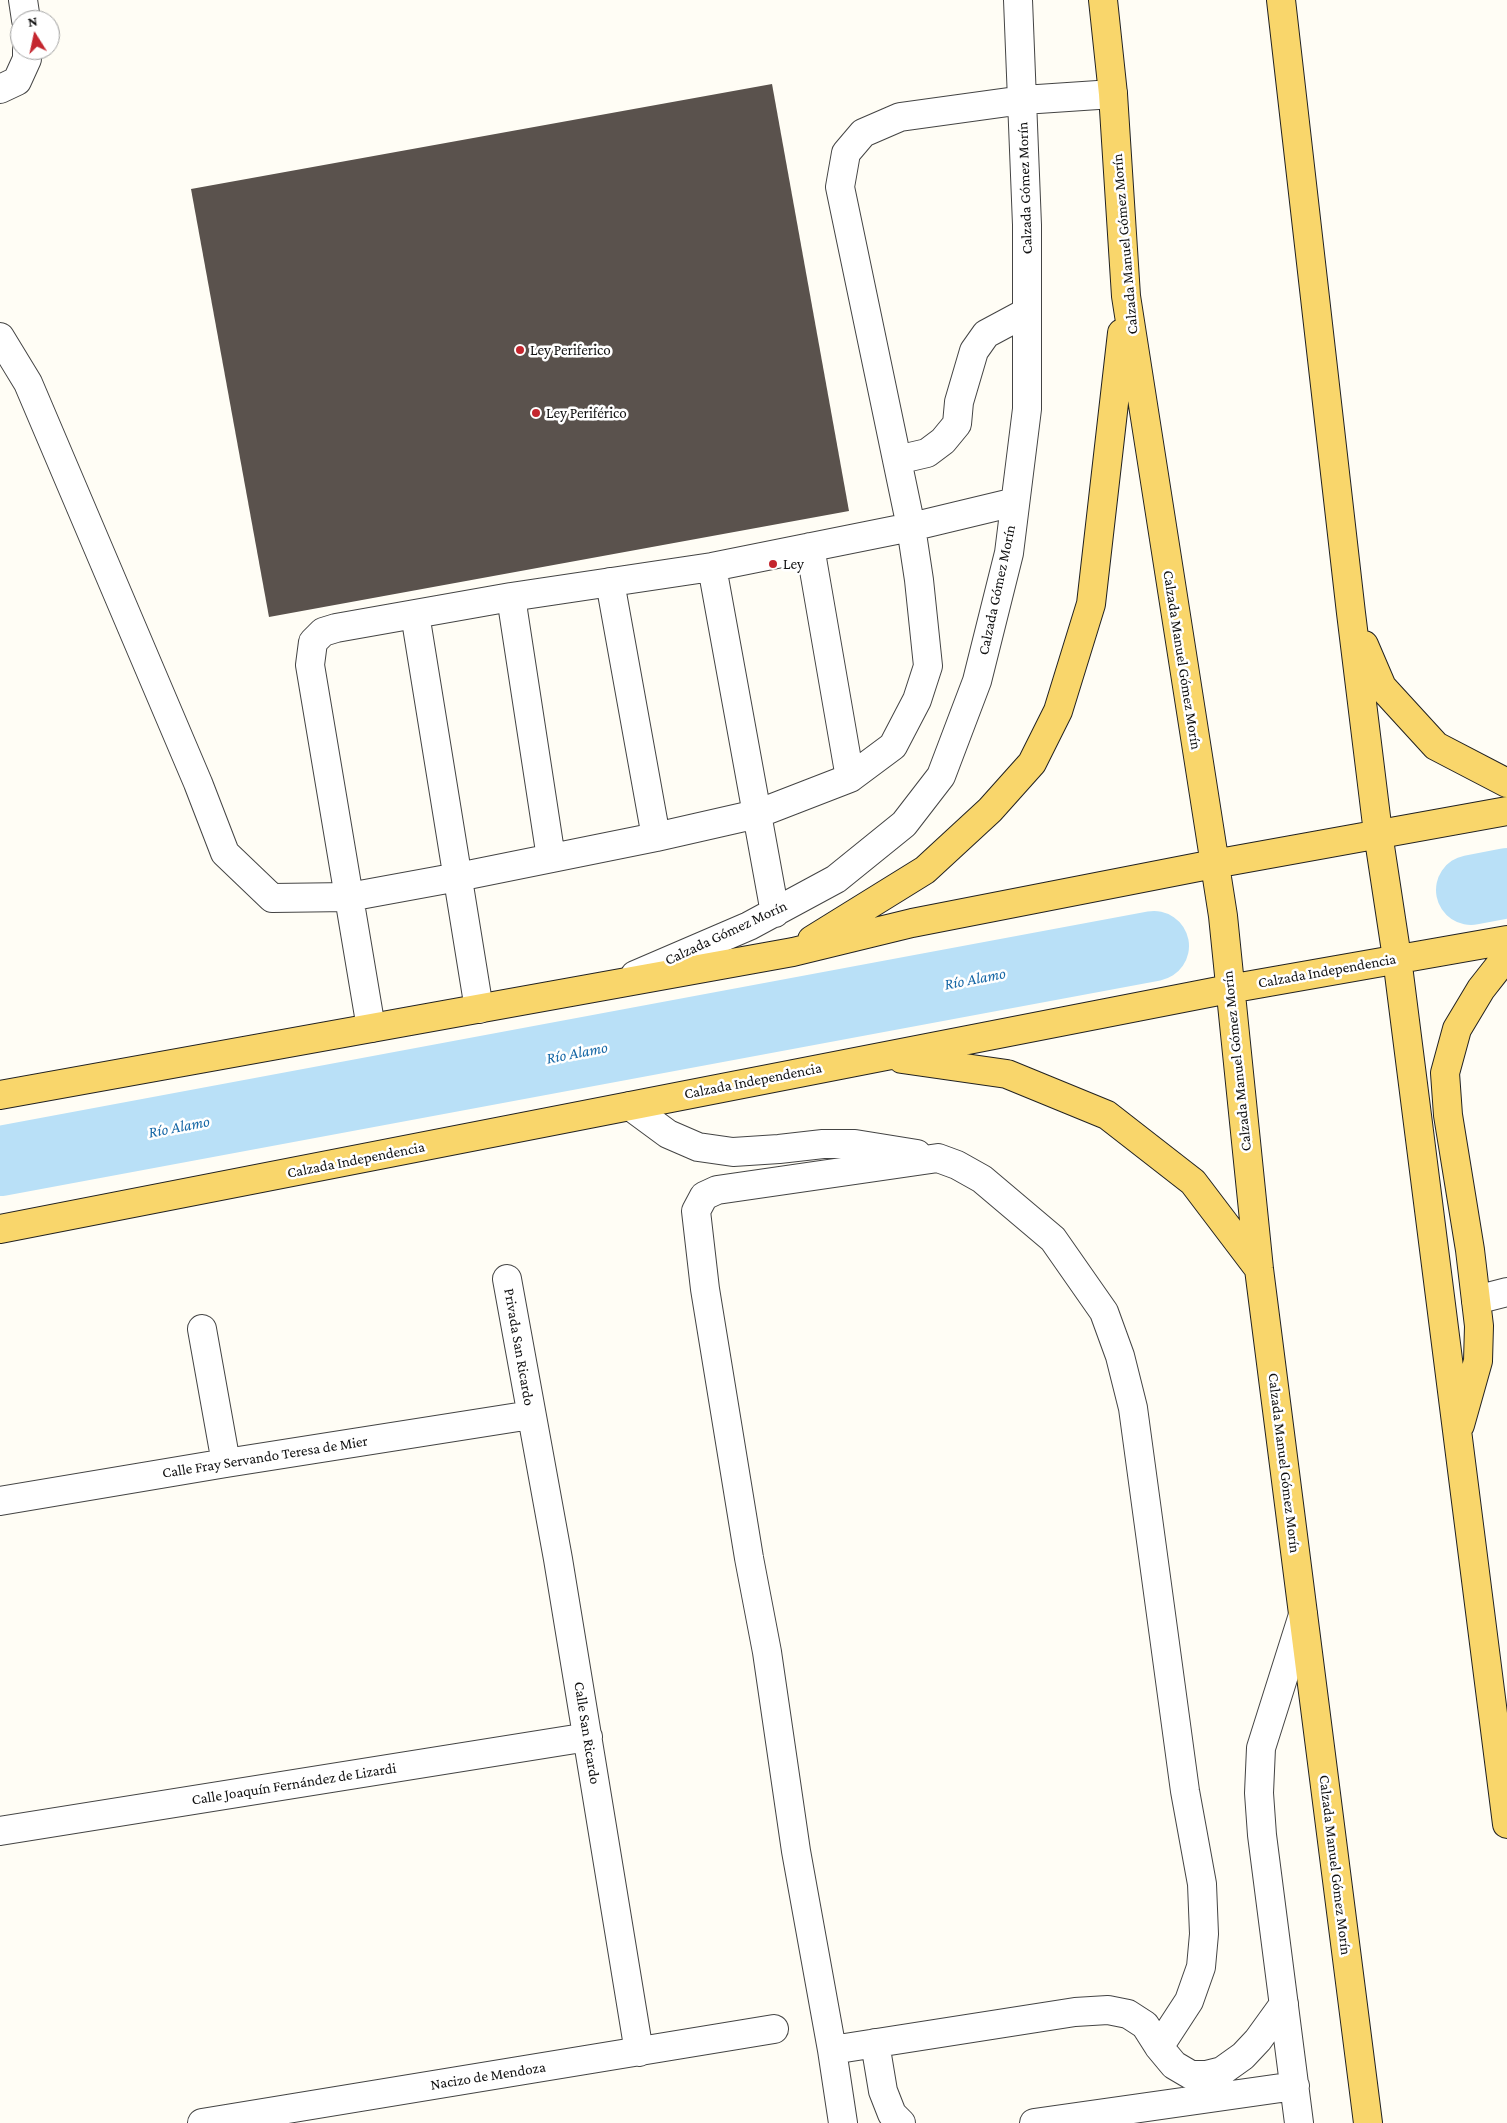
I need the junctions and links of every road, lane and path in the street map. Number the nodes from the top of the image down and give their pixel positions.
1 (1018, 0) edge
2 (1103, 0) edge
3 (1281, 0) edge
4 (27, 60) edge
5 (0, 89) edge
6 (1113, 94) junction
7 (1022, 100) junction
8 (1126, 296) junction
9 (1027, 312) junction
10 (0, 337) edge
11 (897, 460) junction
12 (1015, 502) junction
13 (911, 528) junction
14 (810, 547) junction
15 (712, 566) junction
16 (610, 582) junction
17 (511, 597) junction
18 (1351, 613) junction
19 (415, 614) junction
20 (850, 778) junction
21 (1507, 783) edge
22 (1507, 811) edge
23 (757, 814) junction
24 (1378, 833) junction
25 (656, 837) junction
26 (551, 858) junction
27 (1214, 864) junction
28 (458, 877) junction
29 (349, 896) junction
30 (774, 913) junction
31 (1507, 940) edge
32 (793, 952) junction
33 (1507, 956) edge
34 (1397, 958) junction
35 (609, 986) junction
36 (1229, 989) junction
37 (479, 1009) junction
38 (371, 1028) junction
39 (881, 1056) junction
40 (0, 1095) edge
41 (630, 1106) junction
42 (938, 1158) junction
43 (0, 1230) edge
44 (1259, 1269) junction
45 (507, 1279) dead end
46 (1507, 1292) edge
47 (1476, 1300) junction
48 (202, 1328) dead end
49 (531, 1415) junction
50 (1457, 1437) junction
51 (226, 1463) junction
52 (0, 1501) edge
53 (1303, 1615) junction
54 (588, 1737) junction
55 (1507, 1824) edge
56 (0, 1832) edge
57 (1284, 2004) junction
58 (774, 2029) dead end
59 (875, 2043) junction
60 (1159, 2047) junction
61 (832, 2050) junction
62 (639, 2052) junction
63 (1295, 2086) junction
64 (202, 2123) edge
65 (843, 2123) edge
66 (901, 2123) edge
67 (1034, 2123) edge
68 (1299, 2123) edge
69 (1368, 2123) edge

1 - 7 street, Calzada Gómez Morín
2 - 6 main road, Calzada Manuel Gómez Morín
3 - 18 main road
4 - 5 street
6 - 7 street
6 - 8 main road, Calzada Manuel Gómez Morín
7 - 9 street, Calzada Gómez Morín
7 - 11 street
8 - 27 main road, Calzada Manuel Gómez Morín
8 - 32 main road
9 - 11 street
9 - 12 street, Calzada Gómez Morín
10 - 29 street
11 - 13 street
12 - 13 street
12 - 30 street, Calzada Gómez Morín
13 - 14 street
13 - 20 street
14 - 15 street
14 - 20 street
15 - 16 street
15 - 23 street
16 - 17 street
16 - 25 street
17 - 19 street
17 - 26 street
18 - 21 main road
18 - 24 main road
19 - 28 street
19 - 29 street
20 - 23 street
22 - 24 main road
23 - 25 street
23 - 30 street
24 - 27 main road
24 - 34 main road
25 - 26 street
26 - 28 street
27 - 32 main road
27 - 36 main road, Calzada Manuel Gómez Morín
28 - 29 street
28 - 37 street
29 - 38 street
30 - 35 street, Calzada Gómez Morín
31 - 34 main road, Calzada Independencia
32 - 35 main road
33 - 47 main road
34 - 36 main road, Calzada Independencia
34 - 50 main road
35 - 37 main road
36 - 39 main road, Calzada Independencia
36 - 44 main road, Calzada Manuel Gómez Morín
37 - 38 main road
38 - 40 main road
39 - 41 main road, Calzada Independencia
39 - 44 main road
41 - 42 street
41 - 43 main road, Calzada Independencia
42 - 60 street
42 - 61 street
44 - 53 main road, Calzada Manuel Gómez Morín
45 - 49 street, Privada San Ricardo
46 - 47 street
47 - 50 main road
48 - 51 street
49 - 51 street, Calle Fray Servando Teresa de Mier
49 - 54 street, Calle San Ricardo
50 - 55 main road
51 - 52 street, Calle Fray Servando Teresa de Mier
53 - 57 street
53 - 69 main road, Calzada Manuel Gómez Morín
54 - 56 street, Calle Joaquín Fernández de Lizardi
54 - 62 street, Calle San Ricardo
57 - 60 street
57 - 63 street
58 - 62 street, Nacizo de Mendoza
59 - 60 street
59 - 61 street
59 - 66 street
61 - 65 street
62 - 64 street, Nacizo de Mendoza
63 - 67 street
63 - 68 street

